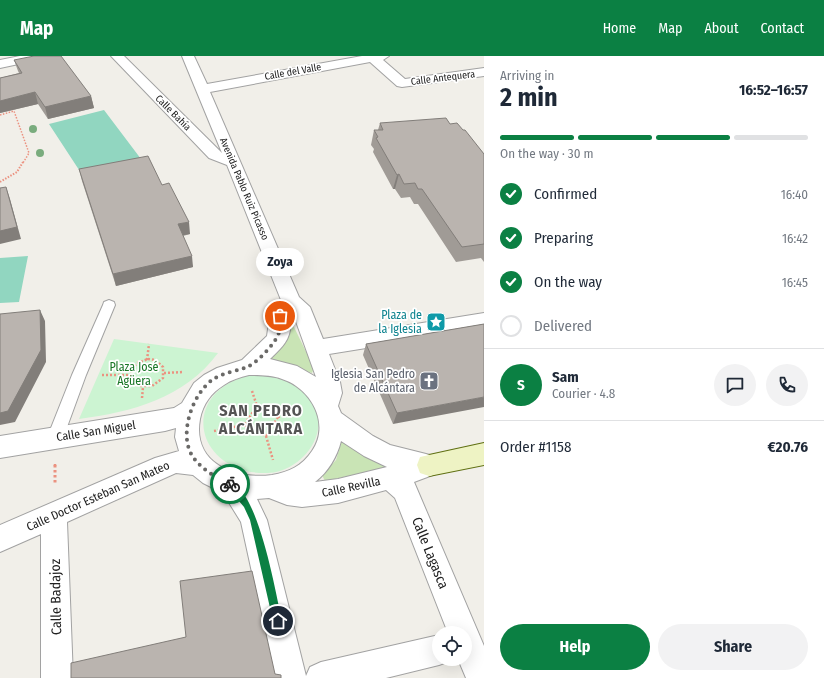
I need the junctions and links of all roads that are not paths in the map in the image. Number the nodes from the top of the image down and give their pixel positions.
1 (34, 56) edge
2 (117, 56) edge
3 (190, 56) edge
4 (376, 57) edge
5 (0, 64) edge
6 (484, 72) edge
7 (203, 89) junction
8 (216, 121) junction
9 (185, 125) junction
10 (234, 162) junction
11 (291, 301) junction
12 (109, 305) dead end
13 (484, 321) edge
14 (316, 348) junction
15 (249, 376) junction
16 (190, 410) junction
17 (329, 413) junction
18 (55, 438) junction
19 (0, 447) edge
20 (484, 454) edge
21 (199, 464) junction
22 (429, 465) junction
23 (390, 479) junction
24 (233, 486) junction
25 (272, 487) junction
26 (54, 516) junction
27 (0, 539) edge
28 (458, 626) edge
29 (432, 649) edge
30 (472, 657) edge
31 (57, 678) edge
32 (291, 678) edge
33 (321, 678) edge
34 (482, 678) edge

1 - 5 street
2 - 9 street, Calle Bahía
3 - 7 street, Avenida Pablo Ruiz Picasso
4 - 6 street, Calle Antequera
4 - 7 street, Calle del Valle
7 - 8 street, Avenida Pablo Ruiz Picasso
8 - 9 street
8 - 10 street, Avenida Pablo Ruiz Picasso
9 - 10 street, Calle Bahía
10 - 11 street, Avenida Pablo Ruiz Picasso
11 - 14 street, Avenida Pablo Ruiz Picasso
11 - 15 street
12 - 18 lane
13 - 14 street
14 - 17 street, Avenida Pablo Ruiz Picasso
15 - 16 street
15 - 17 street, Calle Revilla
16 - 18 street, Calle San Miguel
16 - 21 street
17 - 22 street, Calle Revilla
17 - 25 street, Avenida Pablo Ruiz Picasso
18 - 19 street, Calle San Miguel
20 - 22 street, Calle Revilla
21 - 24 street
21 - 26 street, Calle Doctor Esteban San Mateo
22 - 23 street, Calle Revilla
23 - 25 street, Calle Revilla
23 - 28 street, Calle Lagasca
24 - 25 street, Avenida Pablo Ruiz Picasso
24 - 32 street
26 - 27 street, Calle Doctor Esteban San Mateo
26 - 31 street, Calle Badajoz
29 - 33 street
30 - 34 street, Calle Lagasca

